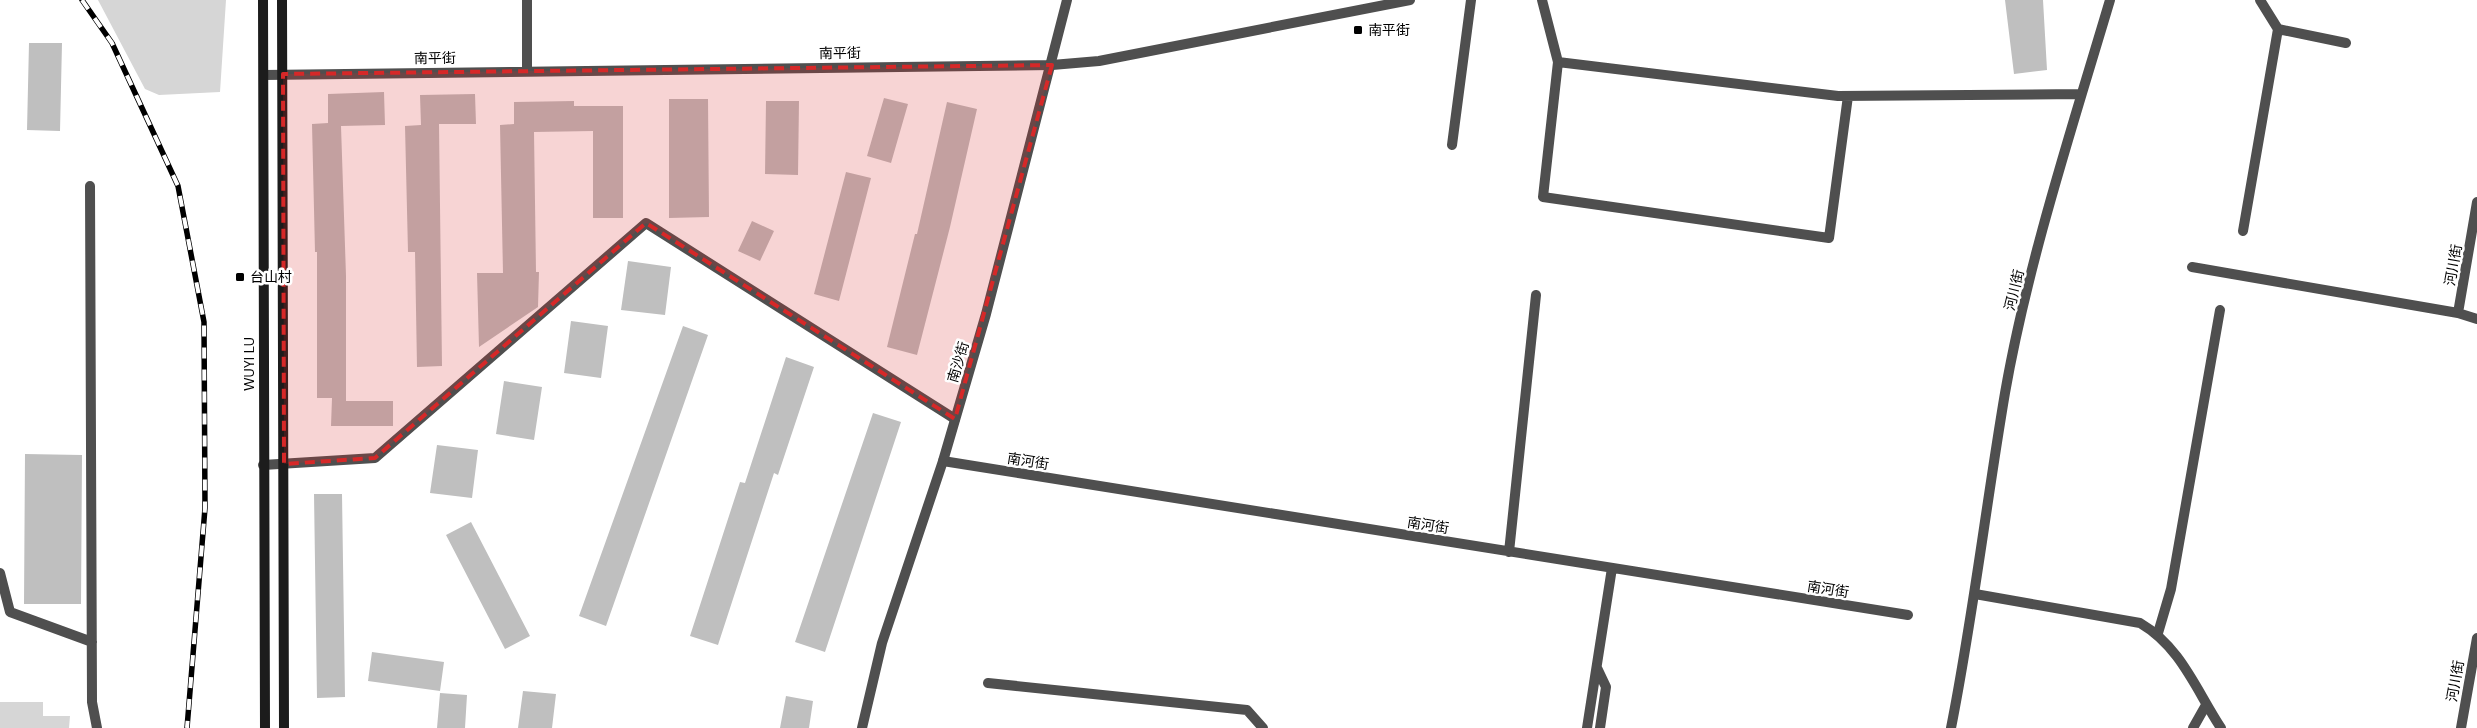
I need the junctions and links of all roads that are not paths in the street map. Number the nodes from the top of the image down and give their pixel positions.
1 (259, 0) edge
2 (263, 0) edge
3 (282, 0) edge
4 (527, 0) edge
5 (1068, 0) edge
6 (1410, 0) edge
7 (1471, 0) edge
8 (1542, 0) edge
9 (2110, 0) edge
10 (2260, 0) edge
11 (263, 13) junction
12 (2278, 29) junction
13 (2346, 43) dead end
14 (1558, 62) junction
15 (1052, 66) junction
16 (527, 71) junction
17 (264, 74) junction
18 (283, 74) junction
19 (2081, 94) junction
20 (1848, 96) junction
21 (1452, 145) dead end
22 (90, 186) dead end
23 (2477, 202) edge
24 (2243, 231) dead end
25 (2192, 267) dead end
26 (1536, 295) dead end
27 (2220, 310) dead end
28 (2458, 313) junction
29 (2477, 319) edge
30 (955, 419) junction
31 (944, 461) junction
32 (284, 464) junction
33 (262, 465) junction
34 (1509, 552) junction
35 (1612, 568) junction
36 (0, 573) edge
37 (1975, 594) junction
38 (1908, 615) dead end
39 (2158, 633) junction
40 (2477, 638) edge
41 (92, 642) junction
42 (1597, 668) junction
43 (988, 683) dead end
44 (2206, 705) junction
45 (97, 728) edge
46 (265, 728) edge
47 (284, 728) edge
48 (862, 728) edge
49 (1263, 728) edge
50 (1587, 728) edge
51 (1600, 728) edge
52 (1951, 728) edge
53 (2194, 728) edge
54 (2221, 728) edge
55 (2461, 728) edge

1 - 11 street
2 - 11 main road, WUYI LU
3 - 18 main road
4 - 16 street
5 - 15 street, 南沙街
6 - 15 street, 南平街
7 - 21 street
8 - 14 street
9 - 19 street, 河川街
10 - 12 street
11 - 17 main road, WUYI LU
12 - 13 street
12 - 24 street
14 - 20 street
14 - 20 street
15 - 16 street, 南平街
15 - 30 street, 南沙街
16 - 18 street, 南平街
17 - 18 street, 南平街
17 - 33 main road, WUYI LU
18 - 32 main road
19 - 20 street
19 - 37 street, 河川街
22 - 41 street
23 - 28 street, 河川街
25 - 28 street
26 - 34 street
27 - 39 street
28 - 29 street
30 - 31 street, 南沙街
30 - 32 street
31 - 34 street, 南河街
31 - 48 street, 南沙街
32 - 33 street
32 - 47 main road
33 - 46 main road, WUYI LU
34 - 35 street, 南河街
35 - 38 street, 南河街
35 - 42 street
36 - 41 street
37 - 39 street
37 - 52 street, 河川街
39 - 44 street
40 - 55 street, 河川街
41 - 45 street
42 - 50 street
42 - 51 street
43 - 49 street
44 - 53 street
44 - 54 street

